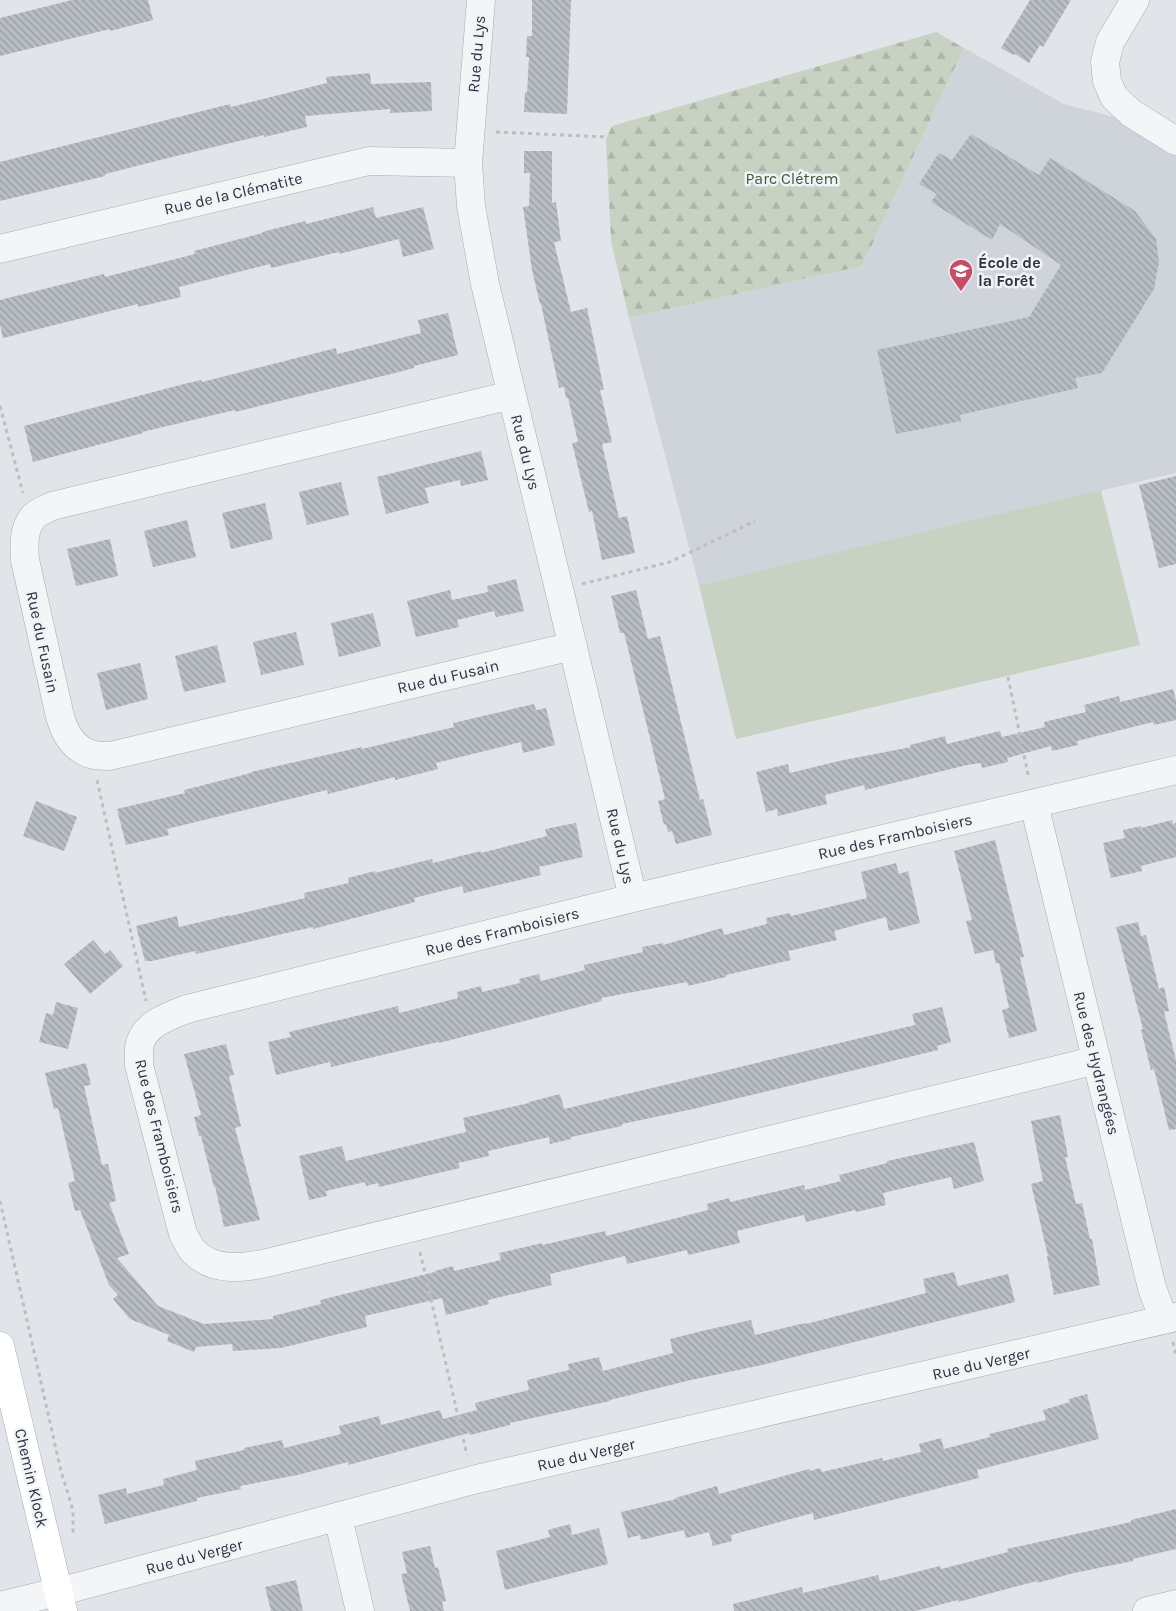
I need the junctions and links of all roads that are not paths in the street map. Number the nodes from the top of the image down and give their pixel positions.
1 (481, 0) edge
2 (1135, 0) edge
3 (1176, 142) edge
4 (468, 163) junction
5 (0, 249) edge
6 (511, 395) junction
7 (573, 646) junction
8 (1176, 770) edge
9 (1034, 804) junction
10 (633, 898) junction
11 (1096, 1060) junction
12 (1170, 1319) edge
13 (0, 1346) edge
14 (338, 1517) junction
15 (61, 1602) edge
16 (1176, 1604) edge
17 (0, 1606) edge
18 (360, 1611) edge
19 (1147, 1611) edge

1 - 4 street, Rue du Lys
2 - 3 street
4 - 5 street, Rue de la Clématite
4 - 6 street, Rue du Lys
6 - 7 street, Rue du Lys
6 - 7 street, Rue du Fusain
7 - 10 street, Rue du Lys
8 - 9 street, Rue des Framboisiers
9 - 10 street, Rue des Framboisiers
9 - 11 street, Rue des Hydrangées
10 - 11 street, Rue des Framboisiers
11 - 12 street, Rue des Hydrangées
12 - 14 street, Rue du Verger
13 - 15 main road, Chemin Klock
14 - 15 street, Rue du Verger
14 - 18 street
15 - 17 street, Rue du Verger
16 - 19 street

